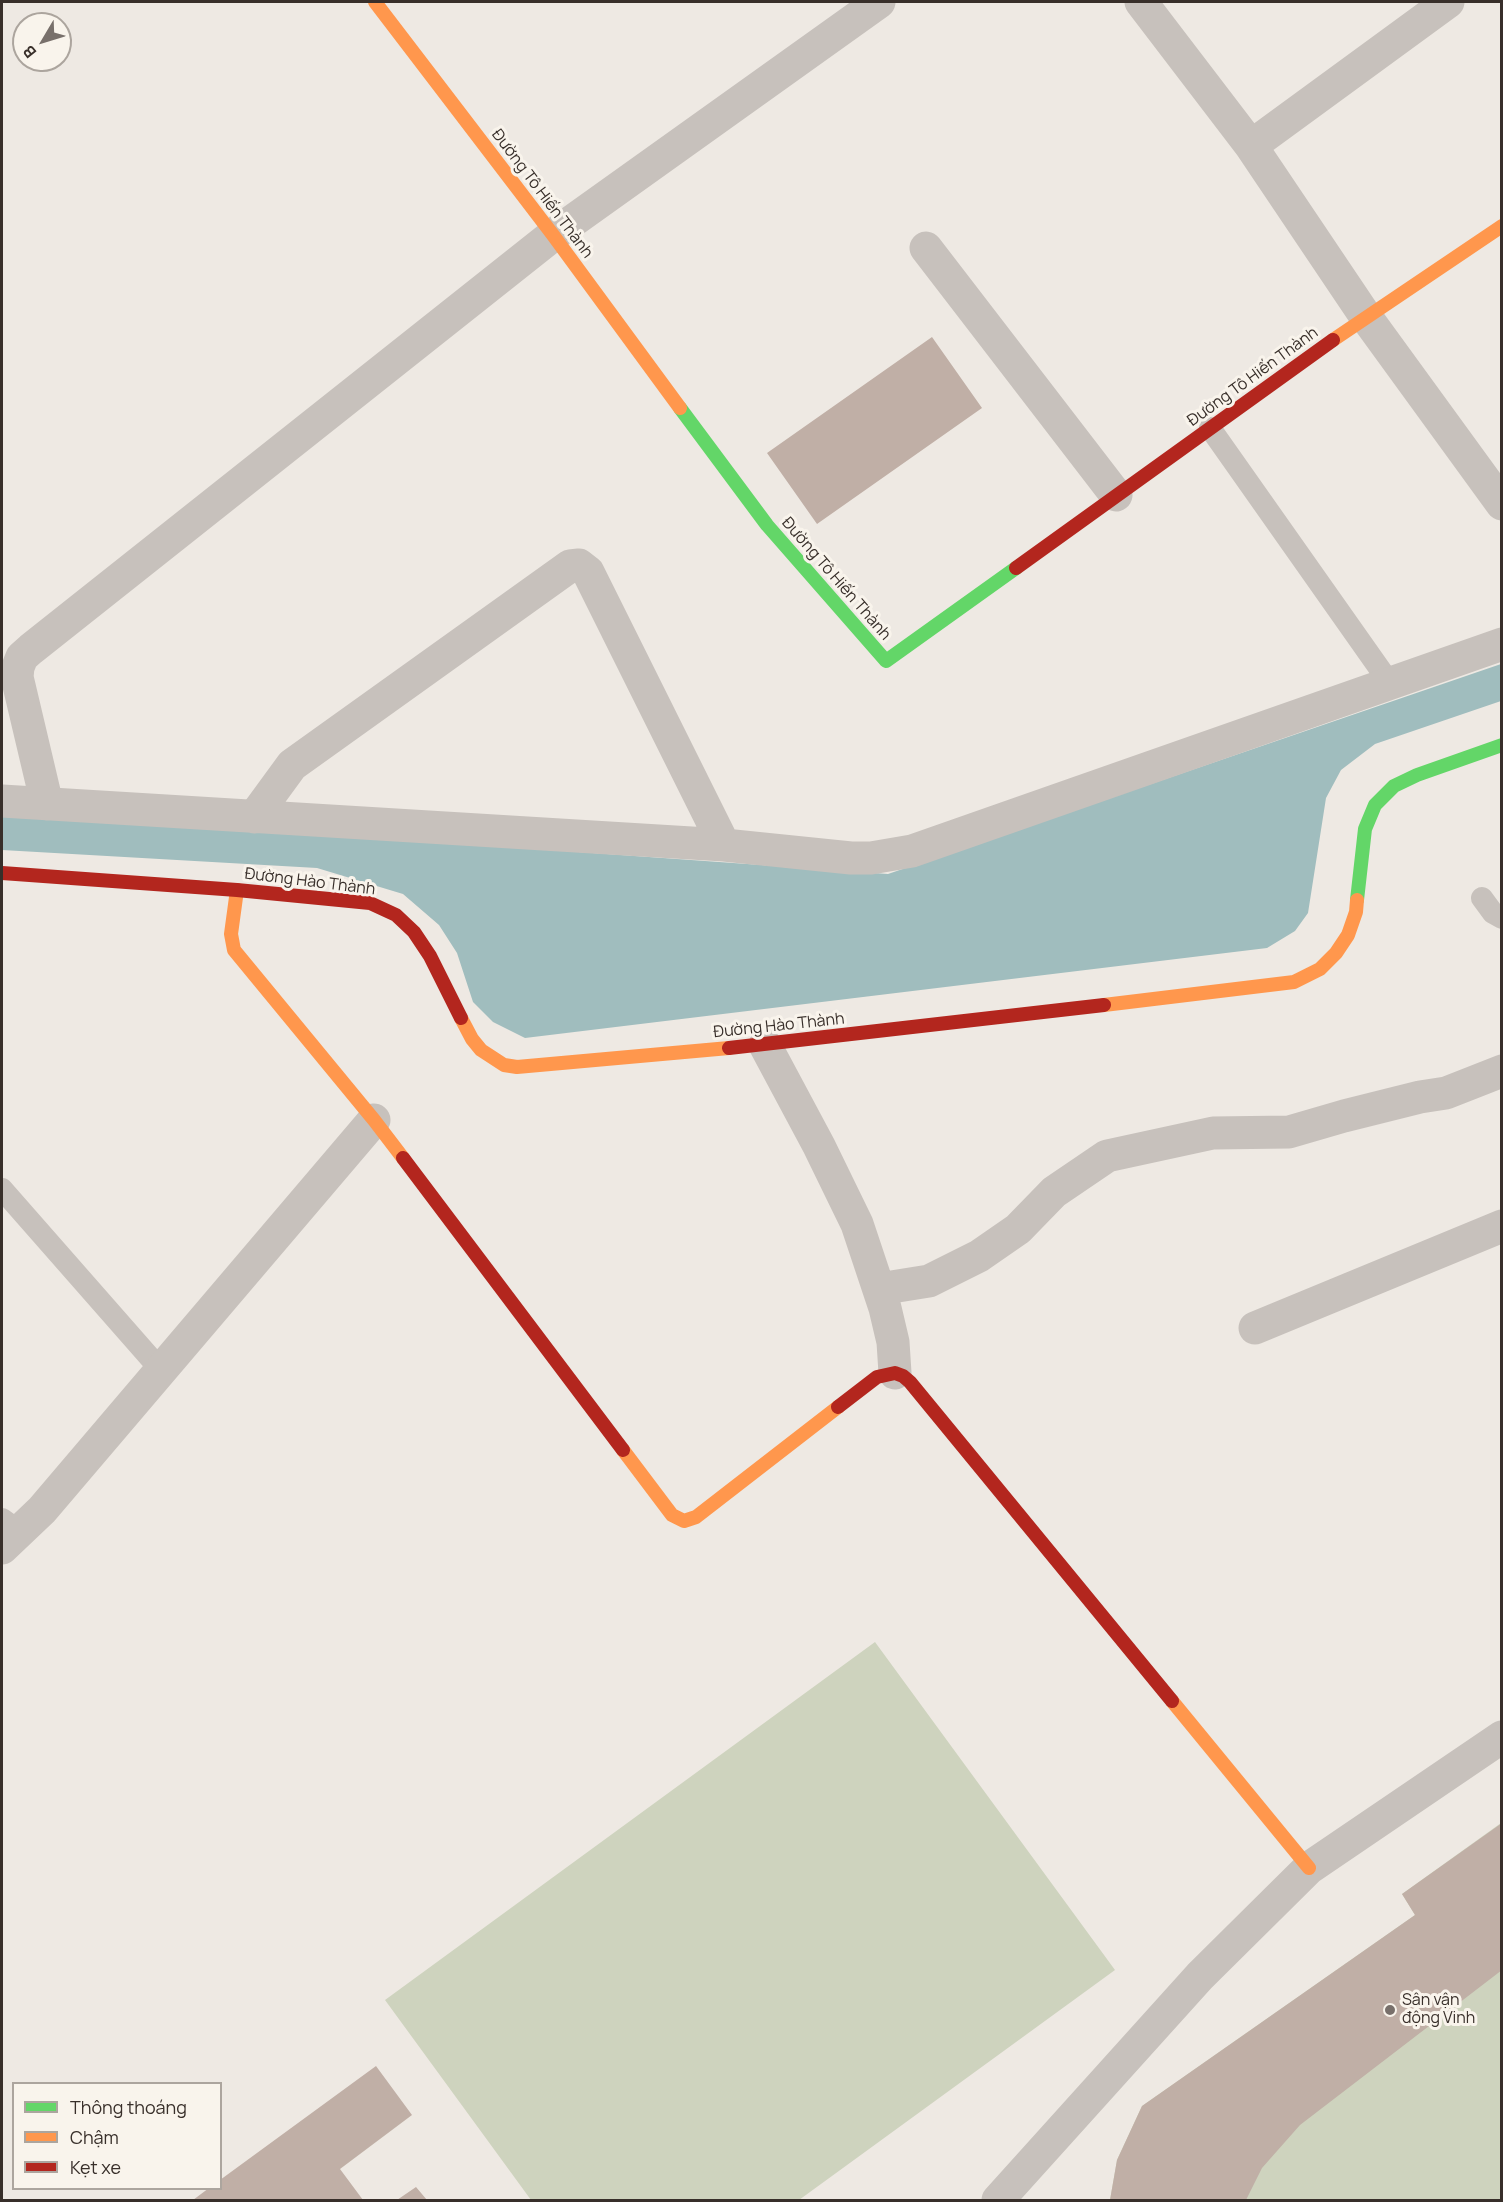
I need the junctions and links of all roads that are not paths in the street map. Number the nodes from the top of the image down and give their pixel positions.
1 (375, 2) edge
2 (879, 2) edge
3 (1141, 2) edge
4 (1448, 2) edge
5 (1251, 146) junction
6 (1502, 226) edge
7 (553, 235) junction
8 (926, 248) dead end
9 (1366, 317) junction
10 (1209, 428) junction
11 (1116, 495) junction
12 (1502, 504) edge
13 (1502, 644) edge
14 (1389, 682) junction
15 (1502, 745) edge
16 (2, 801) edge
17 (47, 804) junction
18 (254, 817) junction
19 (724, 845) junction
20 (2, 873) edge
21 (237, 890) junction
22 (1482, 898) dead end
23 (1502, 918) edge
24 (765, 1045) junction
25 (1502, 1071) edge
26 (374, 1120) junction
27 (2, 1188) edge
28 (1502, 1227) edge
29 (879, 1288) junction
30 (1255, 1328) dead end
31 (160, 1369) junction
32 (895, 1372) junction
33 (8, 1533) edge
34 (1502, 1737) edge
35 (1309, 1868) junction
36 (998, 2200) edge

1 - 7 street, Đường Tô Hiến Thành
2 - 7 street
3 - 5 street
4 - 5 street
5 - 9 street
6 - 9 street, Đường Tô Hiến Thành
7 - 11 street, Đường Tô Hiến Thành
7 - 17 street
8 - 11 street
9 - 10 street, Đường Tô Hiến Thành
9 - 12 street
10 - 11 street, Đường Tô Hiến Thành
10 - 14 lane
13 - 14 street
14 - 19 street
15 - 24 street, Đường Hào Thành
16 - 17 street
17 - 18 street
18 - 19 street
18 - 19 street
20 - 21 street, Đường Hào Thành
21 - 24 street, Đường Hào Thành
21 - 26 street
22 - 23 lane
24 - 29 street
25 - 29 street
26 - 31 street
26 - 32 street
27 - 31 lane
28 - 30 street
29 - 32 street
31 - 33 street
32 - 35 street
34 - 35 street
35 - 36 street

